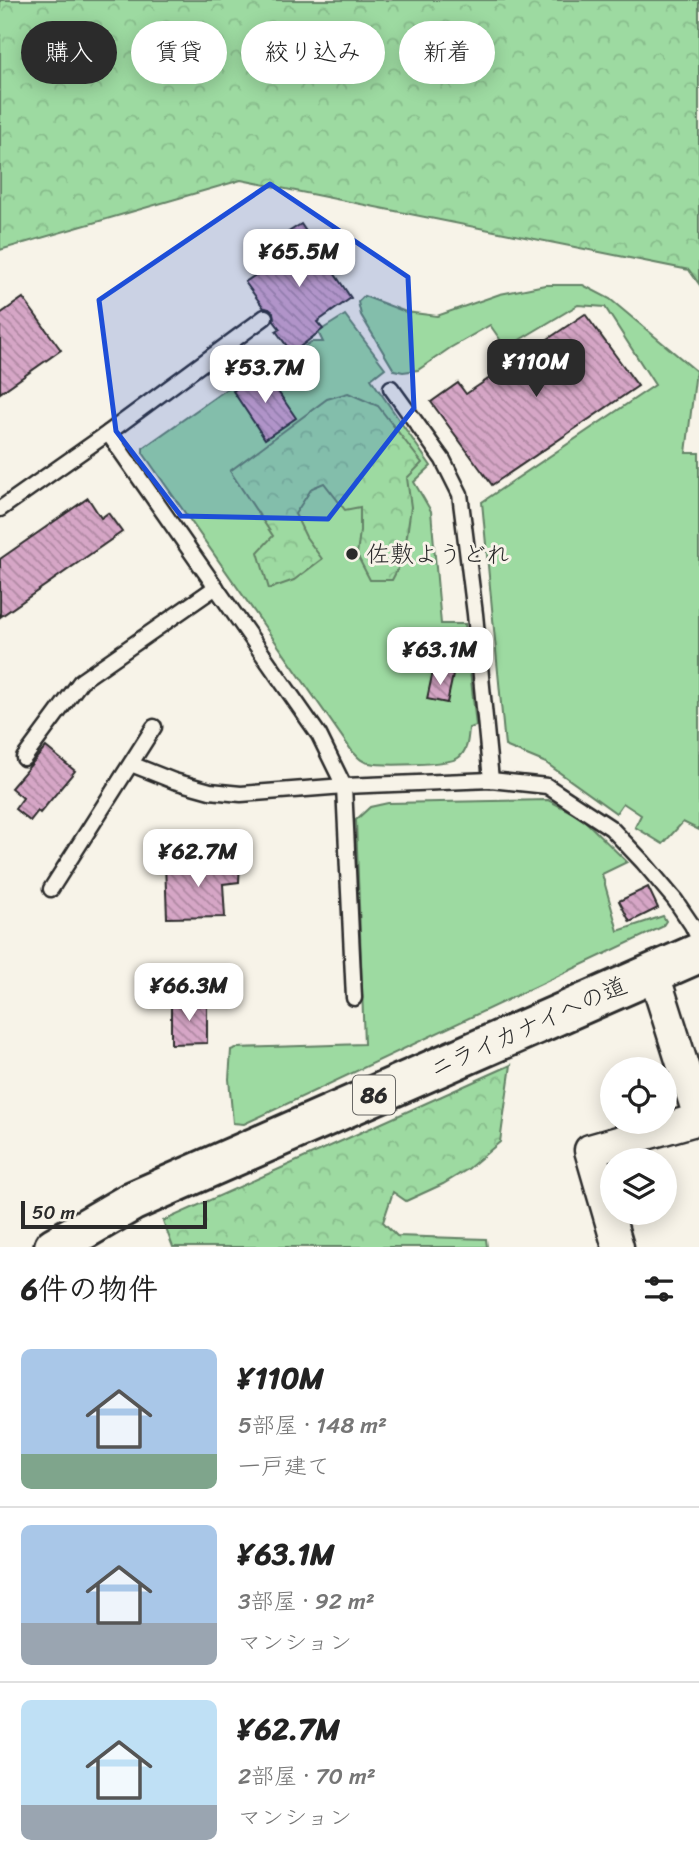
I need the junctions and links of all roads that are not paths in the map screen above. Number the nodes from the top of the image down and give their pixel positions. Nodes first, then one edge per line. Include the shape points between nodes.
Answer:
1 (265, 317) dead end
2 (391, 388) dead end
3 (108, 433) junction
4 (0, 509) edge
5 (216, 587) junction
6 (154, 727) dead end
7 (24, 758) dead end
8 (131, 764) junction
9 (491, 780) junction
10 (344, 786) junction
11 (51, 889) dead end
12 (699, 939) edge
13 (699, 953) edge
14 (653, 971) junction
15 (354, 998) dead end
16 (699, 1118) edge
17 (54, 1247) edge
18 (618, 1247) edge

1 - 3 lane
2 - 9 lane via 443,460 460,494
3 - 4 lane
3 - 5 lane
5 - 7 lane via 81,681
5 - 10 lane via 320,735
6 - 8 lane
8 - 10 lane via 211,791 241,794
8 - 11 lane
9 - 10 lane
9 - 12 lane via 547,786 611,828 675,900
10 - 15 lane
13 - 14 main road, ニライカナイへの道 / 86
14 - 16 street
14 - 17 main road, ニライカナイへの道 / 86 via 133,1201
16 - 18 street via 590,1150

